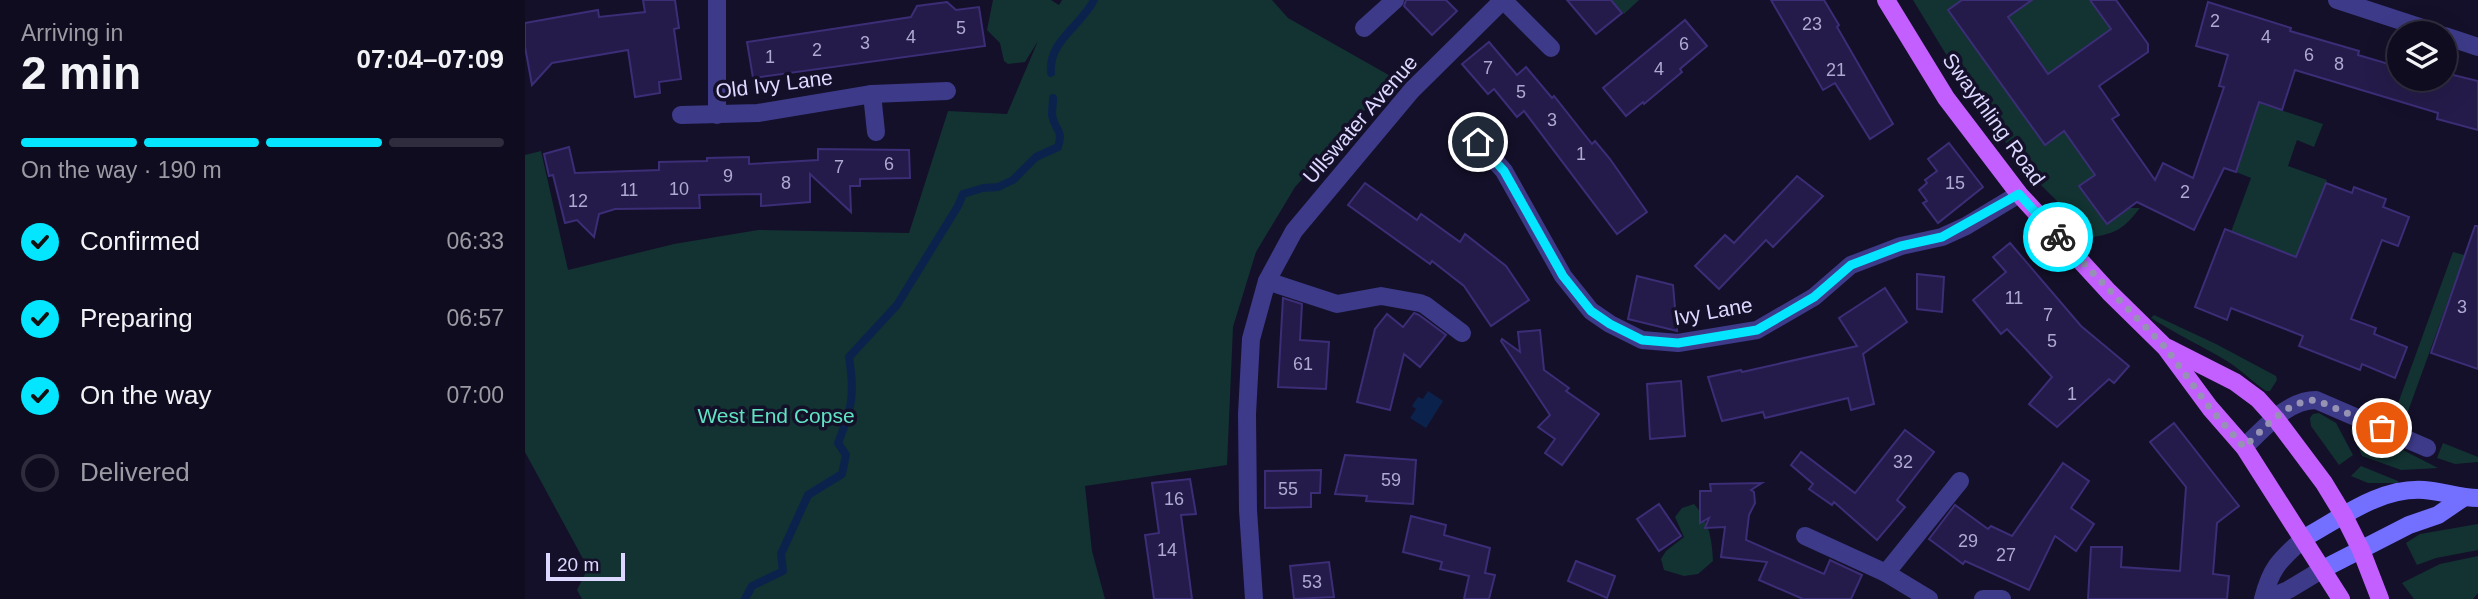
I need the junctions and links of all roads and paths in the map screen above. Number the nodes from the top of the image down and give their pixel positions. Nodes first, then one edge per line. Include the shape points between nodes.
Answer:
1 (717, 0) edge
2 (1395, 0) edge
3 (1503, 0) edge
4 (1886, 0) edge
5 (2337, 0) edge
6 (2368, 4) edge
7 (2409, 21) edge
8 (1364, 28) dead end
9 (2457, 40) edge
10 (2478, 47) edge
11 (1551, 48) dead end
12 (947, 91) dead end
13 (872, 94) junction
14 (681, 114) dead end
15 (717, 114) junction
16 (876, 132) dead end
17 (1478, 142) dead end
18 (2019, 194) junction
19 (1267, 281) junction
20 (1462, 333) dead end
21 (2165, 347) junction
22 (2276, 419) junction
23 (2244, 447) junction
24 (2427, 448) dead end
25 (1960, 481) dead end
26 (2471, 498) edge
27 (2344, 516) junction
28 (1805, 536) dead end
29 (2304, 538) junction
30 (2361, 550) junction
31 (2323, 569) junction
32 (1886, 573) junction
33 (1254, 599) edge
34 (1929, 599) edge
35 (1983, 599) edge
36 (2002, 599) edge
37 (2265, 599) edge
38 (2341, 599) edge
39 (2380, 599) edge

1 - 15 street
2 - 8 street
3 - 11 street
3 - 19 street, Ullswater Avenue via 1385,122 1294,231
4 - 18 main road, Swaythling Road via 1946,98
5 - 6 street
6 - 7 street
9 - 10 street
12 - 13 street, Old Ivy Lane
13 - 15 street, Old Ivy Lane via 758,113
13 - 16 street
14 - 15 street, Old Ivy Lane
17 - 18 street, Ivy Lane via 1504,171 1563,276 1591,311 1642,340 1678,343 1757,330 1814,297 1851,265 1942,237
18 - 21 main road, Swaythling Road
19 - 20 street via 1337,304 1381,296 1420,303
19 - 33 street, Ullswater Avenue via 1251,339 1248,402
21 - 22 main road, Swaythling Road via 2235,382
21 - 23 main road, Swaythling Road
22 - 23 street
22 - 24 street via 2297,403 2316,400
22 - 27 main road, Swaythling Road
23 - 29 main road, Swaythling Road
25 - 32 street
26 - 27 main road via 2407,490 2379,497
26 - 30 main road
27 - 29 main road
27 - 30 main road, Swaythling Road
28 - 32 street
29 - 31 main road, Swaythling Road
29 - 37 street via 2275,565
30 - 31 main road
30 - 39 main road, Swaythling Road
31 - 37 street
31 - 38 main road, Swaythling Road
32 - 34 street
35 - 36 street

